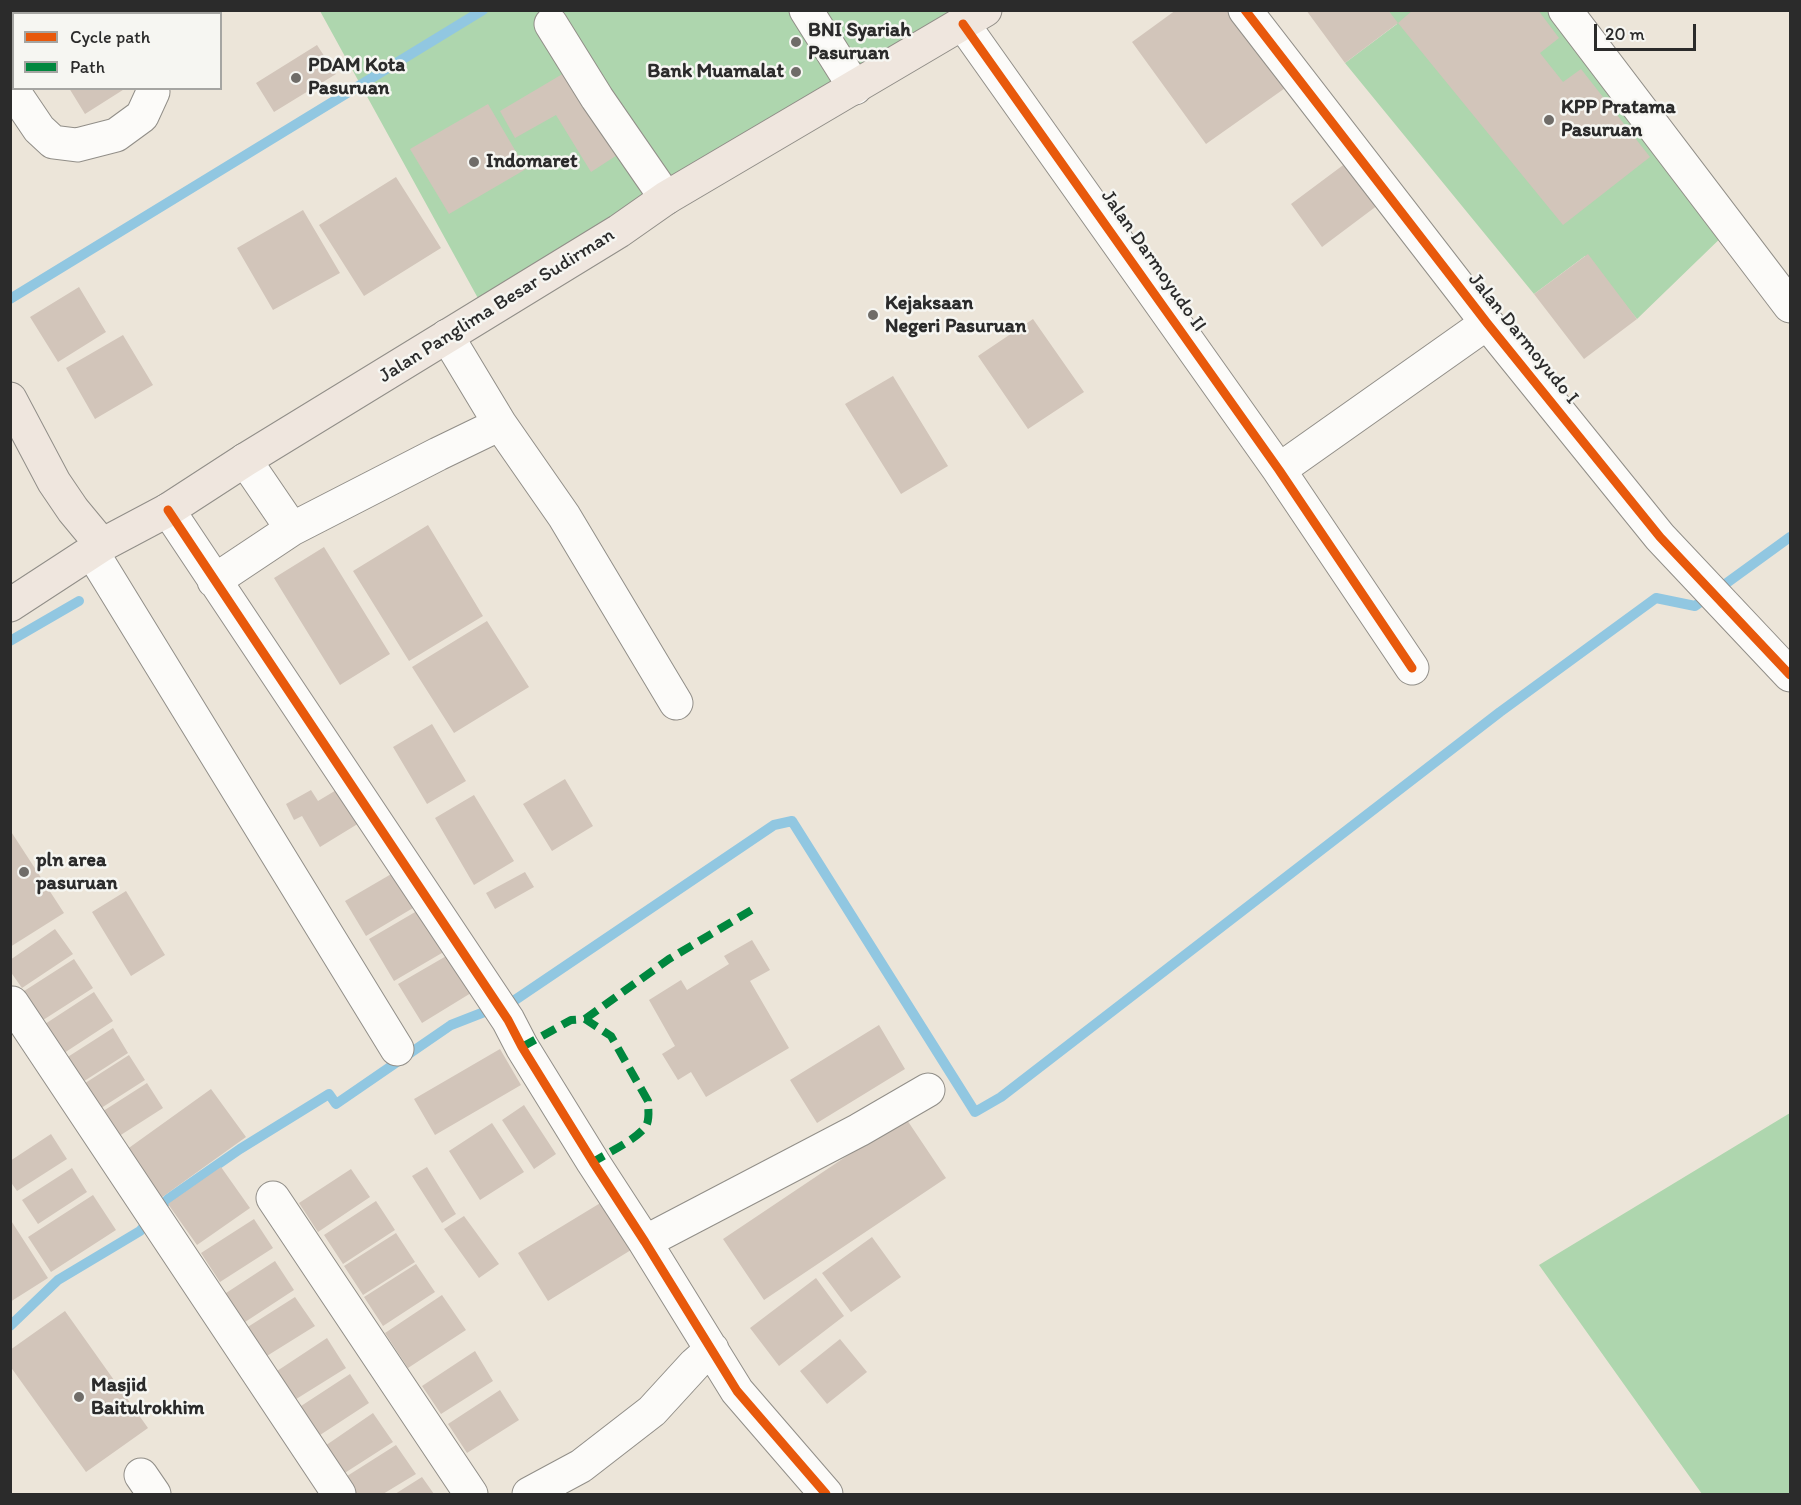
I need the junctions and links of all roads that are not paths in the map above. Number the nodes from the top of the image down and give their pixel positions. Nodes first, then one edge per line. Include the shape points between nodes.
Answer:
1 (806, 10) edge
2 (1245, 10) edge
3 (1566, 10) edge
4 (974, 17) edge
5 (551, 24) dead end
6 (855, 88) junction
7 (12, 90) edge
8 (152, 90) edge
9 (666, 198) junction
10 (1791, 306) edge
11 (1487, 323) junction
12 (447, 336) junction
13 (10, 399) edge
14 (500, 424) junction
15 (245, 460) junction
16 (1279, 470) junction
17 (168, 510) junction
18 (292, 529) junction
19 (97, 549) junction
20 (214, 581) junction
21 (10, 605) edge
22 (1412, 668) dead end
23 (1791, 675) edge
24 (676, 703) dead end
25 (12, 1003) dead end
26 (397, 1049) dead end
27 (928, 1090) dead end
28 (273, 1198) dead end
29 (645, 1242) junction
30 (712, 1349) junction
31 (542, 1492) edge
32 (339, 1494) edge
33 (471, 1494) edge
34 (826, 1494) edge

1 - 6 street
2 - 11 street, Jalan Darmoyudo I
3 - 10 street
4 - 6 main road, Jalan Panglima Besar Sudirman
4 - 16 street, Jalan Darmoyudo II
5 - 9 street
6 - 9 main road, Jalan Panglima Besar Sudirman
7 - 8 street via 52,142 77,145 116,135 142,116
9 - 12 main road, Jalan Panglima Besar Sudirman
11 - 16 street
11 - 23 street, Jalan Darmoyudo I via 1660,537
12 - 14 street
12 - 15 main road, Jalan Panglima Besar Sudirman
13 - 19 main road via 54,482
14 - 18 street
14 - 24 street via 564,516
15 - 17 main road, Jalan Panglima Besar Sudirman
15 - 18 street
16 - 22 street, Jalan Darmoyudo II
17 - 19 main road, Jalan Panglima Besar Sudirman
17 - 20 street
18 - 20 street
19 - 21 main road, Jalan Panglima Besar Sudirman
19 - 26 street
20 - 29 street via 508,1020
25 - 32 street
27 - 29 street
28 - 33 street
29 - 30 street
30 - 31 street via 652,1411
30 - 34 street via 737,1391

